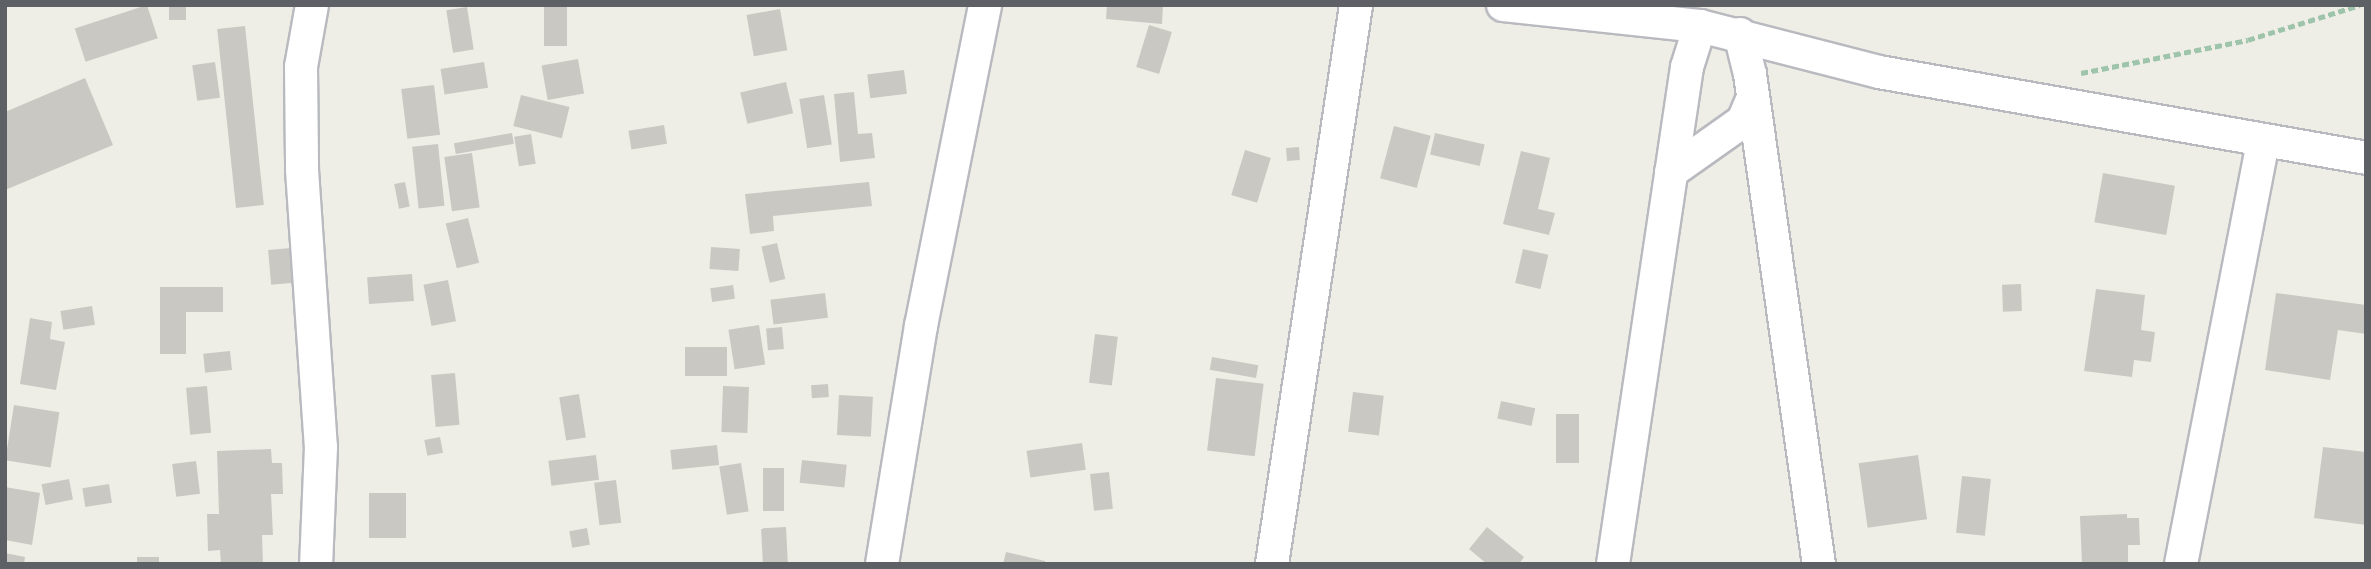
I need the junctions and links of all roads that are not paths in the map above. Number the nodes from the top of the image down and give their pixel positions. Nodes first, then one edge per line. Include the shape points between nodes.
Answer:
1 (312, 5) edge
2 (985, 5) edge
3 (1356, 5) edge
4 (1503, 5) edge
5 (1700, 26) junction
6 (1740, 34) junction
7 (1753, 98) junction
8 (2263, 142) junction
9 (2366, 158) edge
10 (1671, 172) junction
11 (1815, 562) edge
12 (316, 564) edge
13 (882, 564) edge
14 (1272, 564) edge
15 (1613, 564) edge
16 (2181, 564) edge

1 - 12 street via 300,67 302,170 321,447
2 - 13 street via 921,326
3 - 14 street
4 - 5 street
5 - 6 street
5 - 10 street via 1687,67
6 - 7 street
6 - 8 street via 1879,72
7 - 10 street via 1744,121
7 - 11 street
8 - 9 street
8 - 16 street
10 - 15 street

